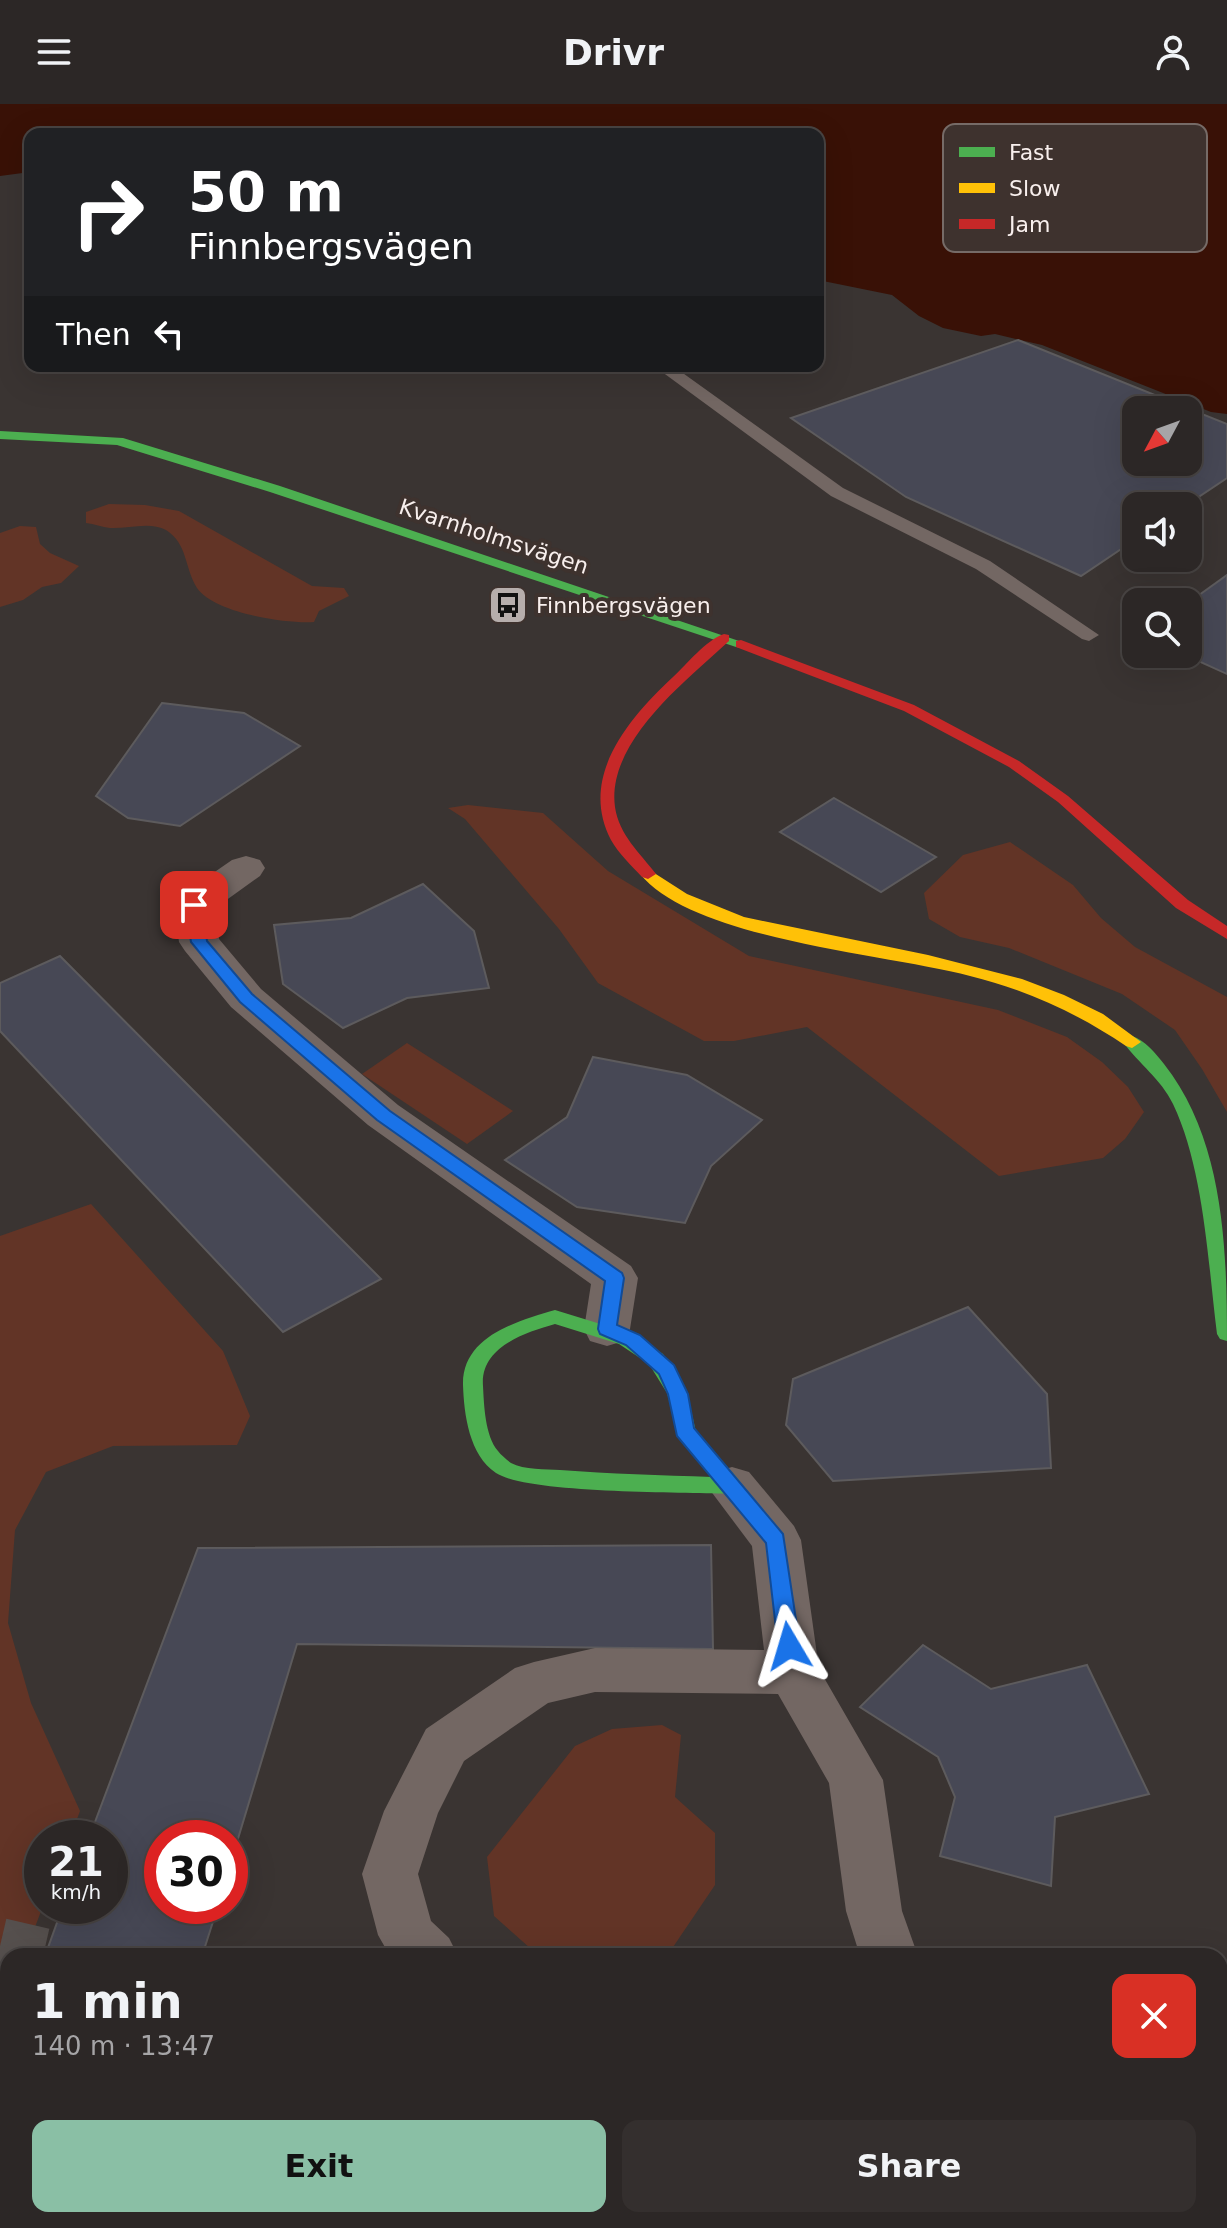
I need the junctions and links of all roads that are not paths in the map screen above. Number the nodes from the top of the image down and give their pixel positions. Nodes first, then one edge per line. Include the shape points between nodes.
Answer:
1 (670, 372) edge
2 (0, 435) edge
3 (1089, 635) dead end
4 (724, 638) junction
5 (246, 868) dead end
6 (1227, 934) edge
7 (607, 1329) junction
8 (1227, 1334) edge
9 (732, 1486) junction
10 (793, 1672) junction
11 (421, 1948) edge
12 (886, 1948) edge

1 - 3 lane via 837,492 983,565
2 - 4 street, Kvarnholmsvägen via 118,441
4 - 6 street, Kvarnholmsvägen via 909,708 1014,764 1063,799 1182,904
4 - 8 street via 628,733 612,760 605,786 612,822 627,854 657,883 698,907 1064,1000 1113,1028 1160,1068 1186,1108 1200,1143
5 - 7 street via 194,905 199,942 246,998 383,1115 615,1278
7 - 9 street via 633,1340 667,1370 678,1394 684,1430
7 - 9 street via 555,1317 510,1330 481,1356 473,1376 474,1397 487,1452 508,1471 542,1476
9 - 10 street via 776,1540
10 - 11 street via 595,1670 534,1684 445,1745 411,1811 390,1874 407,1935
10 - 12 street via 856,1780 874,1911

